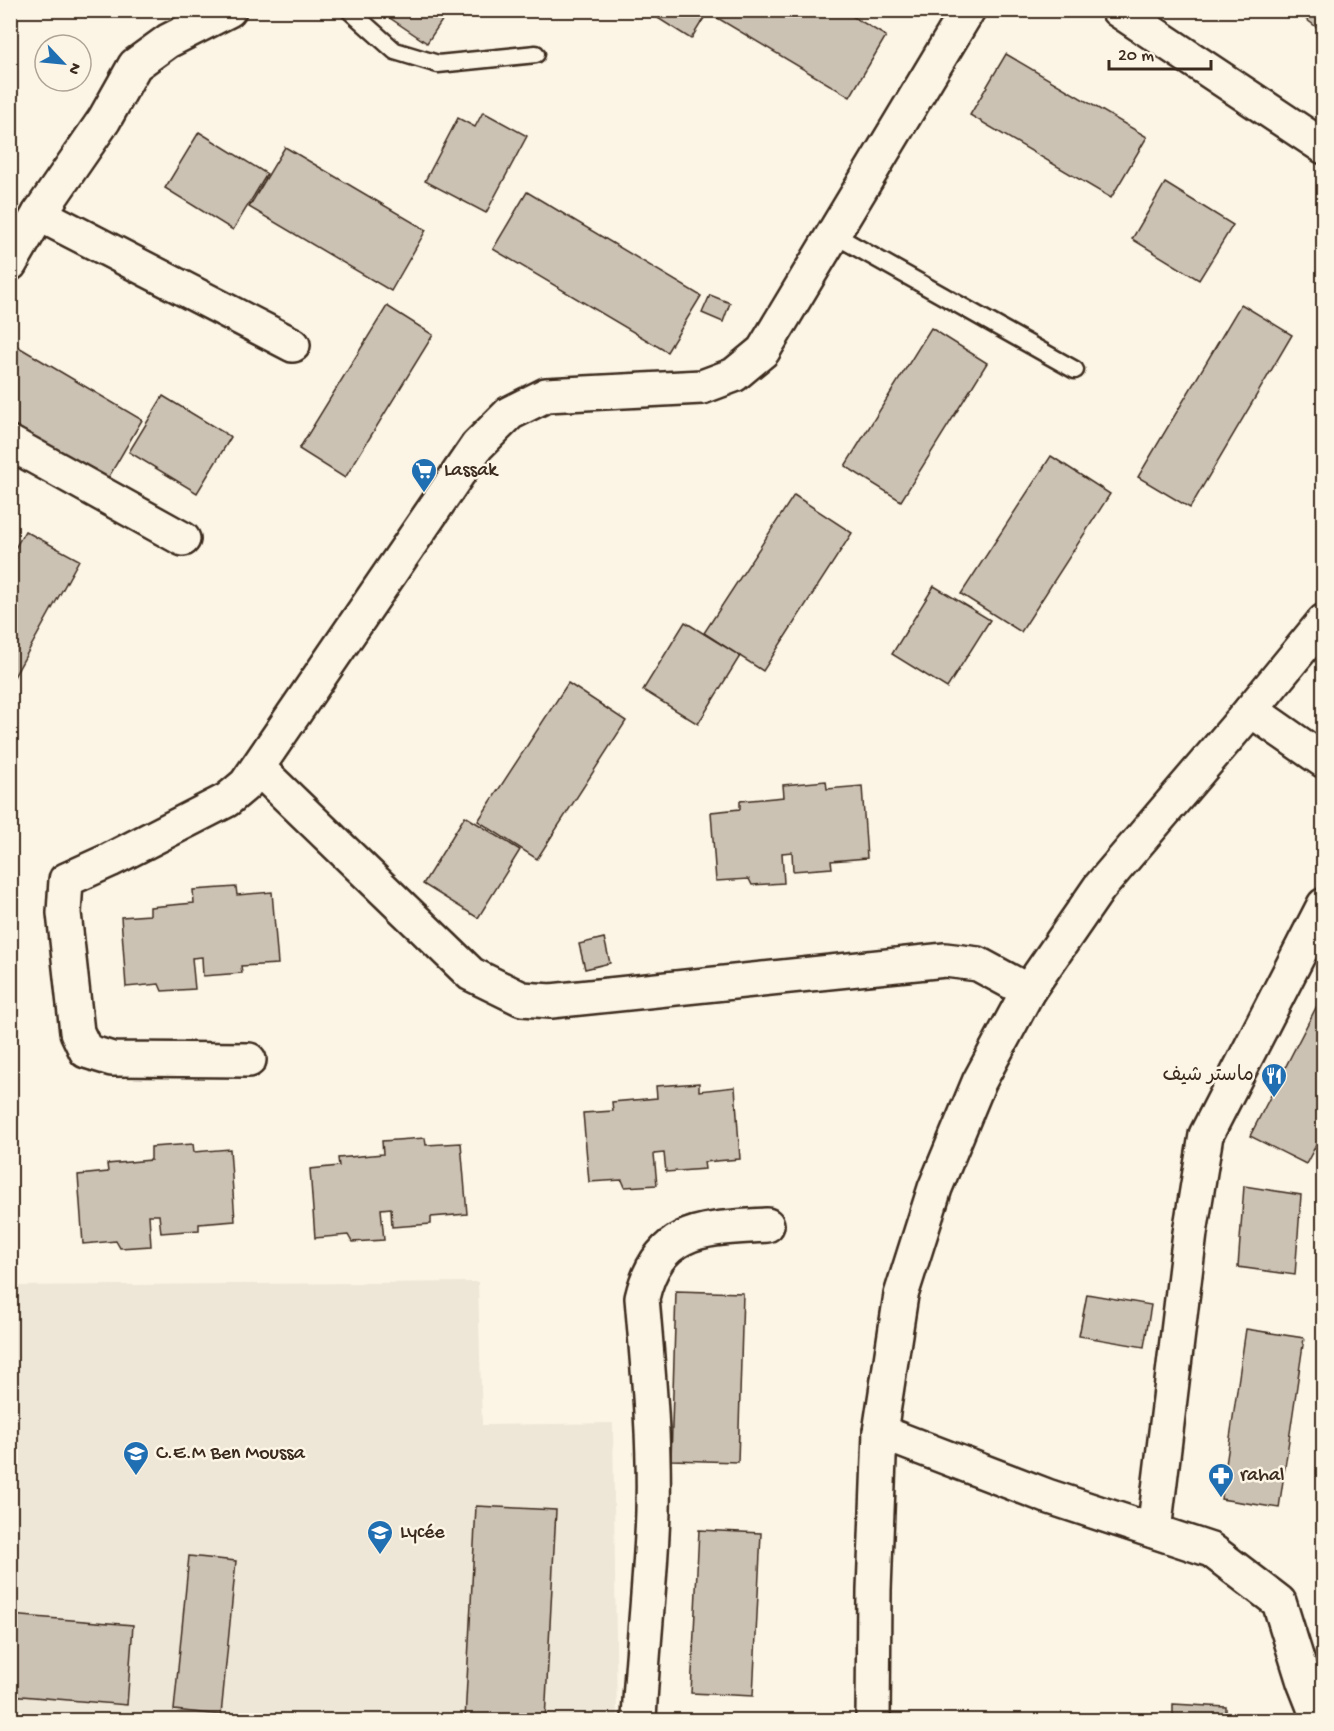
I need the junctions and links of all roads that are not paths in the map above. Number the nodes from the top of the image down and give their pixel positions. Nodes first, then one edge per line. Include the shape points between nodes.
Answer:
1 (229, 10) edge
2 (349, 10) edge
3 (968, 10) edge
4 (1118, 10) edge
5 (536, 54) dead end
6 (1323, 147) edge
7 (39, 214) junction
8 (833, 234) junction
9 (10, 264) edge
10 (293, 345) dead end
11 (1075, 370) dead end
12 (10, 443) edge
13 (183, 539) dead end
14 (1323, 621) edge
15 (1251, 710) junction
16 (1323, 761) edge
17 (258, 768) junction
18 (1323, 904) edge
19 (1028, 991) junction
20 (249, 1060) dead end
21 (767, 1225) dead end
22 (880, 1432) junction
23 (1154, 1531) junction
24 (639, 1720) edge
25 (873, 1720) edge
26 (1319, 1720) edge

1 - 7 street via 168,41 135,65 104,120
2 - 5 lane via 395,51 438,64
3 - 8 street
4 - 6 street
7 - 9 street
7 - 10 street
8 - 11 lane
8 - 17 street via 763,351 734,375 702,387 546,395 510,413 477,446
12 - 13 street
14 - 15 street
15 - 16 street
15 - 19 street via 1099,888
17 - 19 street via 471,974 522,999 551,1001 945,960 978,964
17 - 20 street via 227,800 66,880 64,913 77,1032 86,1051 112,1059
18 - 23 street via 1206,1135 1190,1233
19 - 22 street via 980,1082 935,1188 902,1295
21 - 24 street via 707,1229 687,1235 670,1246 647,1278 642,1298 652,1424 653,1510
22 - 23 street via 1047,1496
22 - 25 street
23 - 26 street via 1211,1550 1279,1602

